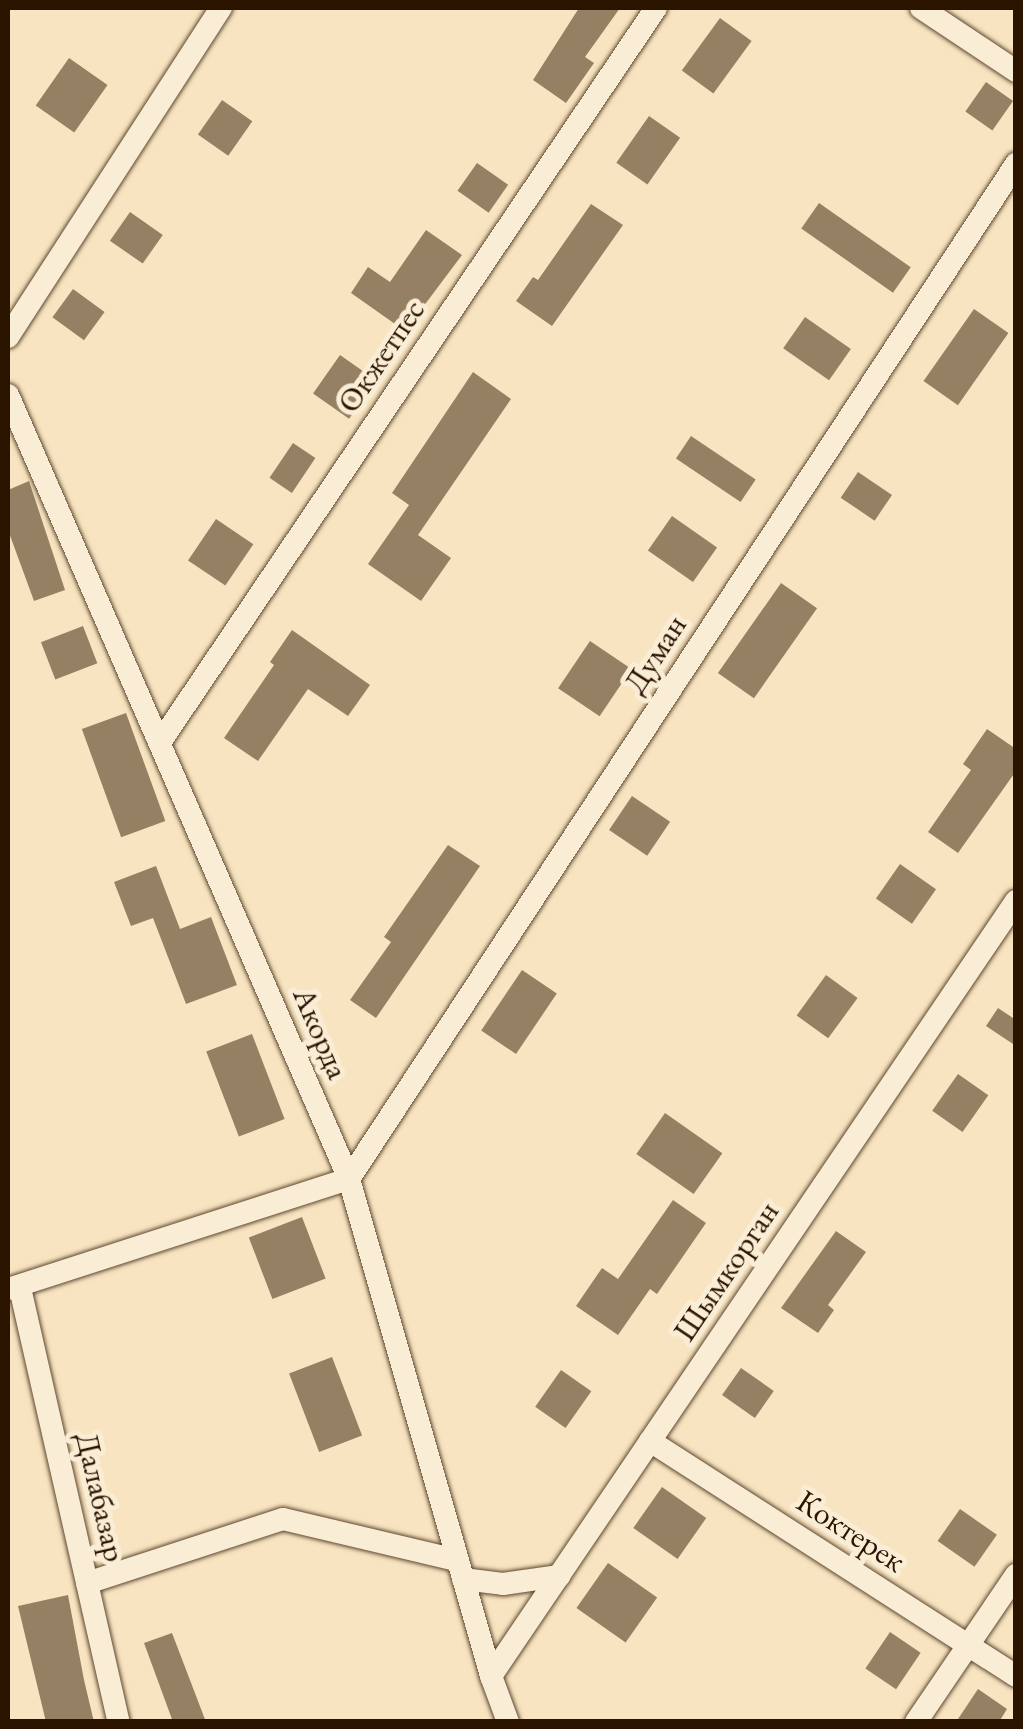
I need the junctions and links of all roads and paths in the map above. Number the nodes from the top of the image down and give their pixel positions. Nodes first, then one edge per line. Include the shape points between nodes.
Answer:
1 (221, 8) edge
2 (656, 8) edge
3 (920, 8) edge
4 (1016, 71) edge
5 (1016, 164) edge
6 (8, 337) edge
7 (8, 395) edge
8 (161, 742) junction
9 (1016, 901) edge
10 (349, 1179) junction
11 (14, 1288) edge
12 (650, 1440) junction
13 (460, 1570) junction
14 (1016, 1575) edge
15 (559, 1576) junction
16 (87, 1583) junction
17 (968, 1645) junction
18 (490, 1676) junction
19 (1016, 1676) edge
20 (119, 1722) edge
21 (508, 1722) edge
22 (916, 1722) edge

1 - 6 street
2 - 8 street, Окжетпес
3 - 4 street
5 - 10 street, Думан
7 - 8 street, Акорда
8 - 10 street, Акорда
9 - 12 street, Шымкорган
10 - 11 street
10 - 13 street, Акорда
11 - 16 street, Далабазар
12 - 15 street, Шымкорган
12 - 17 street, Коктерек
13 - 15 street via 503,1584
13 - 16 street via 283,1520
13 - 18 street, Акорда
14 - 17 street
15 - 18 street, Шымкорган
16 - 20 street, Далабазар
17 - 19 street, Коктерек
17 - 22 street
18 - 21 street, Акорда

